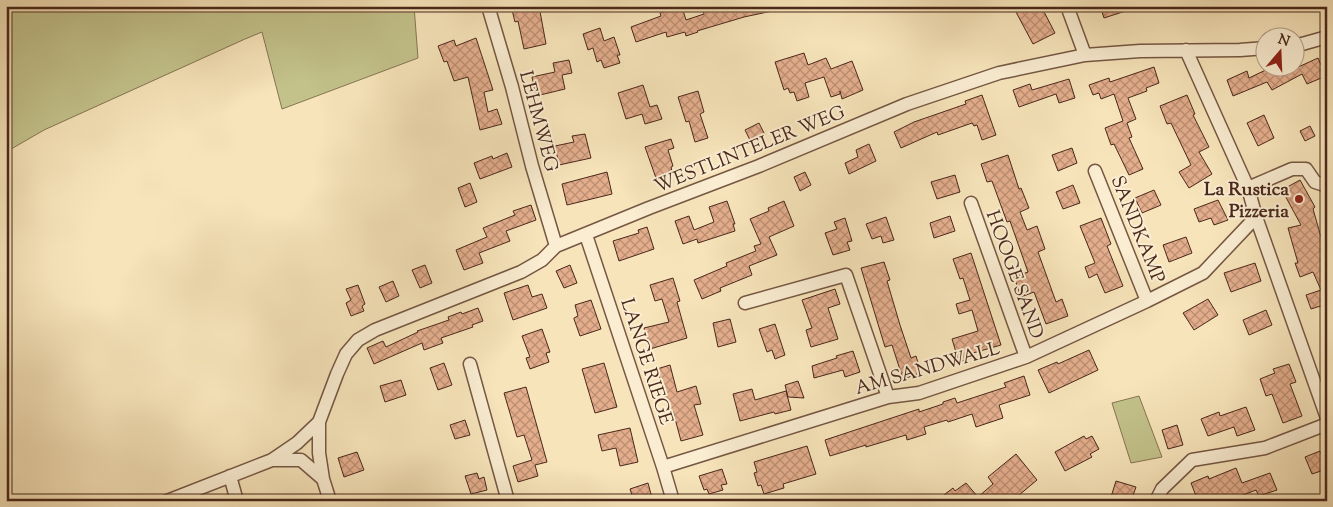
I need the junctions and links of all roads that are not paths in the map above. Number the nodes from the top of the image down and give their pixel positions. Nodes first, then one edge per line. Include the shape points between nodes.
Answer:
1 (488, 6) edge
2 (1067, 6) edge
3 (1327, 37) edge
4 (1306, 43) edge
5 (1256, 49) edge
6 (1186, 50) junction
7 (1085, 55) junction
8 (1095, 171) dead end
9 (1327, 186) edge
10 (1248, 188) junction
11 (971, 203) dead end
12 (1256, 216) junction
13 (586, 234) junction
14 (556, 246) junction
15 (1147, 300) junction
16 (745, 303) dead end
17 (1026, 357) junction
18 (470, 364) dead end
19 (888, 397) junction
20 (1327, 418) edge
21 (319, 422) junction
22 (1327, 424) edge
23 (272, 460) junction
24 (663, 467) junction
25 (230, 476) junction
26 (323, 479) junction
27 (167, 501) edge
28 (237, 501) edge
29 (330, 501) edge
30 (508, 501) edge
31 (672, 501) edge
32 (1156, 501) edge

1 - 14 street, LEHMWEG
2 - 7 street
3 - 4 street
5 - 6 street, WESTLINTELER WEG
6 - 7 street, WESTLINTELER WEG
6 - 10 street
7 - 13 street, WESTLINTELER WEG via 999,73 916,101
8 - 15 street, SANDKAMP
9 - 10 street via 1315,182 1306,170 1292,168
10 - 12 street
11 - 17 street, HOOGE SAND
12 - 15 street, AM SANDWALL via 1203,273
12 - 20 street
13 - 14 street, WESTLINTELER WEG
13 - 24 street, LANGE RIEGE
14 - 21 street, WESTLINTELER WEG via 542,260 521,272 375,330 358,340 346,354
15 - 17 street, AM SANDWALL
16 - 19 street via 846,275
17 - 19 street, AM SANDWALL via 920,392
18 - 30 street
19 - 24 street, AM SANDWALL
21 - 23 street, WESTLINTELER WEG via 297,444
21 - 26 street, WESTLINTELER WEG
22 - 32 street via 1265,448 1192,460 1162,489
23 - 25 street, WESTLINTELER WEG
23 - 26 street, WESTLINTELER WEG via 301,460
24 - 31 street, LANGE RIEGE
25 - 27 street, WESTLINTELER WEG
25 - 28 street
26 - 29 street

